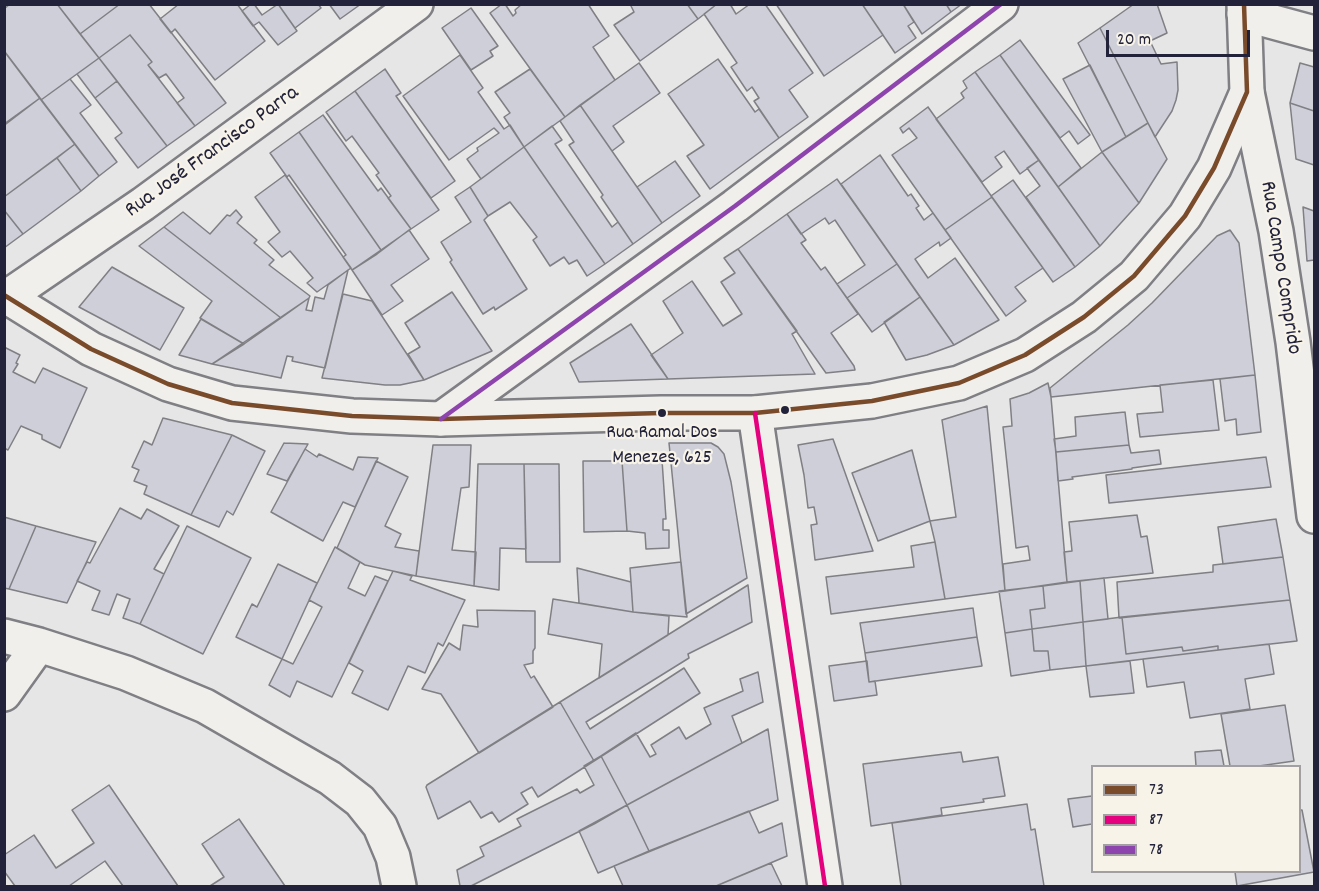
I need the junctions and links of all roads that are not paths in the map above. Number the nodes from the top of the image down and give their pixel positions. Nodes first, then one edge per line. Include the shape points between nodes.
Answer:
1 (416, 4) edge
2 (1001, 4) edge
3 (1244, 9) edge
4 (1314, 33) edge
5 (1247, 92) junction
6 (6, 296) edge
7 (754, 413) junction
8 (441, 419) junction
9 (1314, 516) edge
10 (4, 636) edge
11 (39, 645) junction
12 (4, 694) edge
13 (399, 886) edge
14 (825, 886) edge

1 - 6 street, Rua José Francisco Parra via 143,204
2 - 8 street via 735,206
3 - 4 street
3 - 5 street, Rua Campo Comprido
5 - 7 street via 1214,168 1185,216 1134,276 1084,317 1025,355 959,383 872,400
5 - 9 street, Rua Campo Comprido via 1293,342
6 - 8 street via 91,349 168,384 232,403 352,416
7 - 8 street
7 - 14 street
10 - 11 street
11 - 12 street
11 - 13 street via 205,706 330,778 360,801 380,826 393,857

